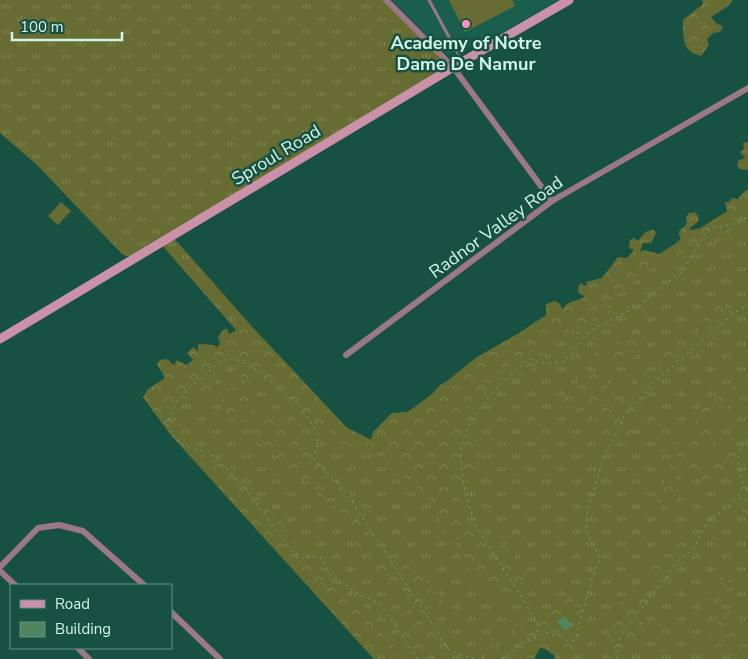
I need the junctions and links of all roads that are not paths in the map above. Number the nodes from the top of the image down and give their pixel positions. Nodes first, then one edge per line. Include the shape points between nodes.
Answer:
1 (386, 0) edge
2 (429, 0) edge
3 (569, 0) edge
4 (462, 62) junction
5 (453, 67) junction
6 (748, 88) edge
7 (552, 201) junction
8 (0, 339) edge
9 (346, 355) dead end
10 (0, 569) edge
11 (14, 584) edge
12 (143, 584) edge
13 (172, 613) edge
14 (79, 649) edge
15 (89, 659) edge
16 (220, 659) edge

1 - 5 street
2 - 4 lane
3 - 4 main road, Sproul Road
4 - 5 main road, Sproul Road
5 - 7 street
5 - 8 main road, Sproul Road
6 - 7 street, Radnor Valley Road
7 - 9 street, Radnor Valley Road
10 - 11 street
10 - 12 street via 38,528 59,525 83,531
13 - 16 street
14 - 15 street

